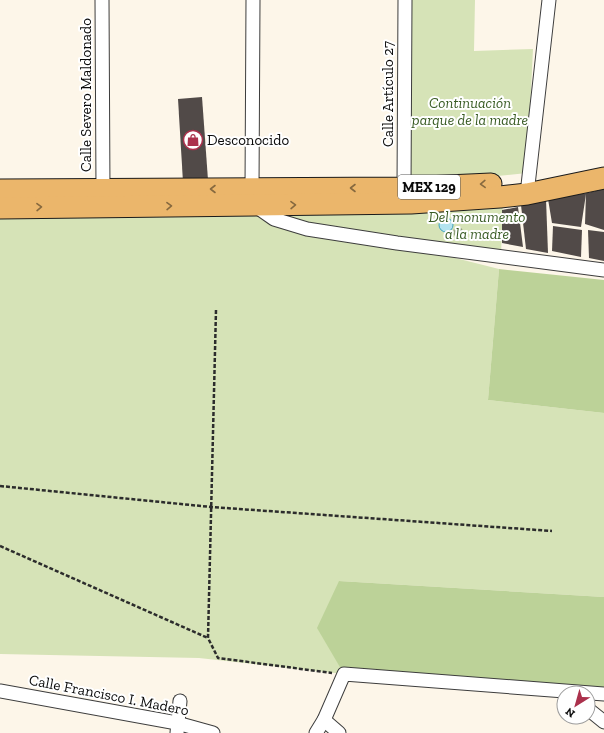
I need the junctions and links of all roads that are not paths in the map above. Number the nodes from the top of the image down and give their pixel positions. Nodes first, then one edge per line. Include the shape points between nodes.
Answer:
1 (102, 0) edge
2 (253, 0) edge
3 (405, 0) edge
4 (549, 0) edge
5 (604, 164) edge
6 (604, 178) edge
7 (528, 187) junction
8 (404, 188) junction
9 (0, 190) edge
10 (103, 190) junction
11 (253, 197) junction
12 (0, 208) edge
13 (604, 270) edge
14 (0, 691) edge
15 (556, 691) edge
16 (180, 701) dead end
17 (596, 716) edge
18 (324, 720) junction
19 (604, 722) edge
20 (177, 728) edge
21 (212, 733) edge
22 (316, 733) edge
23 (339, 733) edge

1 - 10 street, Calle Severo Maldonado
2 - 11 street
3 - 8 street, Calle Artículo 27
4 - 7 street
5 - 7 main road, MEX 129
6 - 7 main road, MEX 129
7 -> 8 main road, MEX 129 via 502,184
11 -> 7 main road, MEX 129 via 411,204 500,198
8 -> 11 main road, MEX 129
9 - 10 main road, MEX 129
11 -> 10 main road, MEX 129
12 -> 11 main road, MEX 129
11 - 13 street via 274,219 307,229
14 - 20 street, Calle Francisco I. Madero
15 - 18 street via 344,674
16 - 20 street
17 - 19 street
18 - 22 street
18 - 23 street
20 - 21 street, Calle Francisco I. Madero

